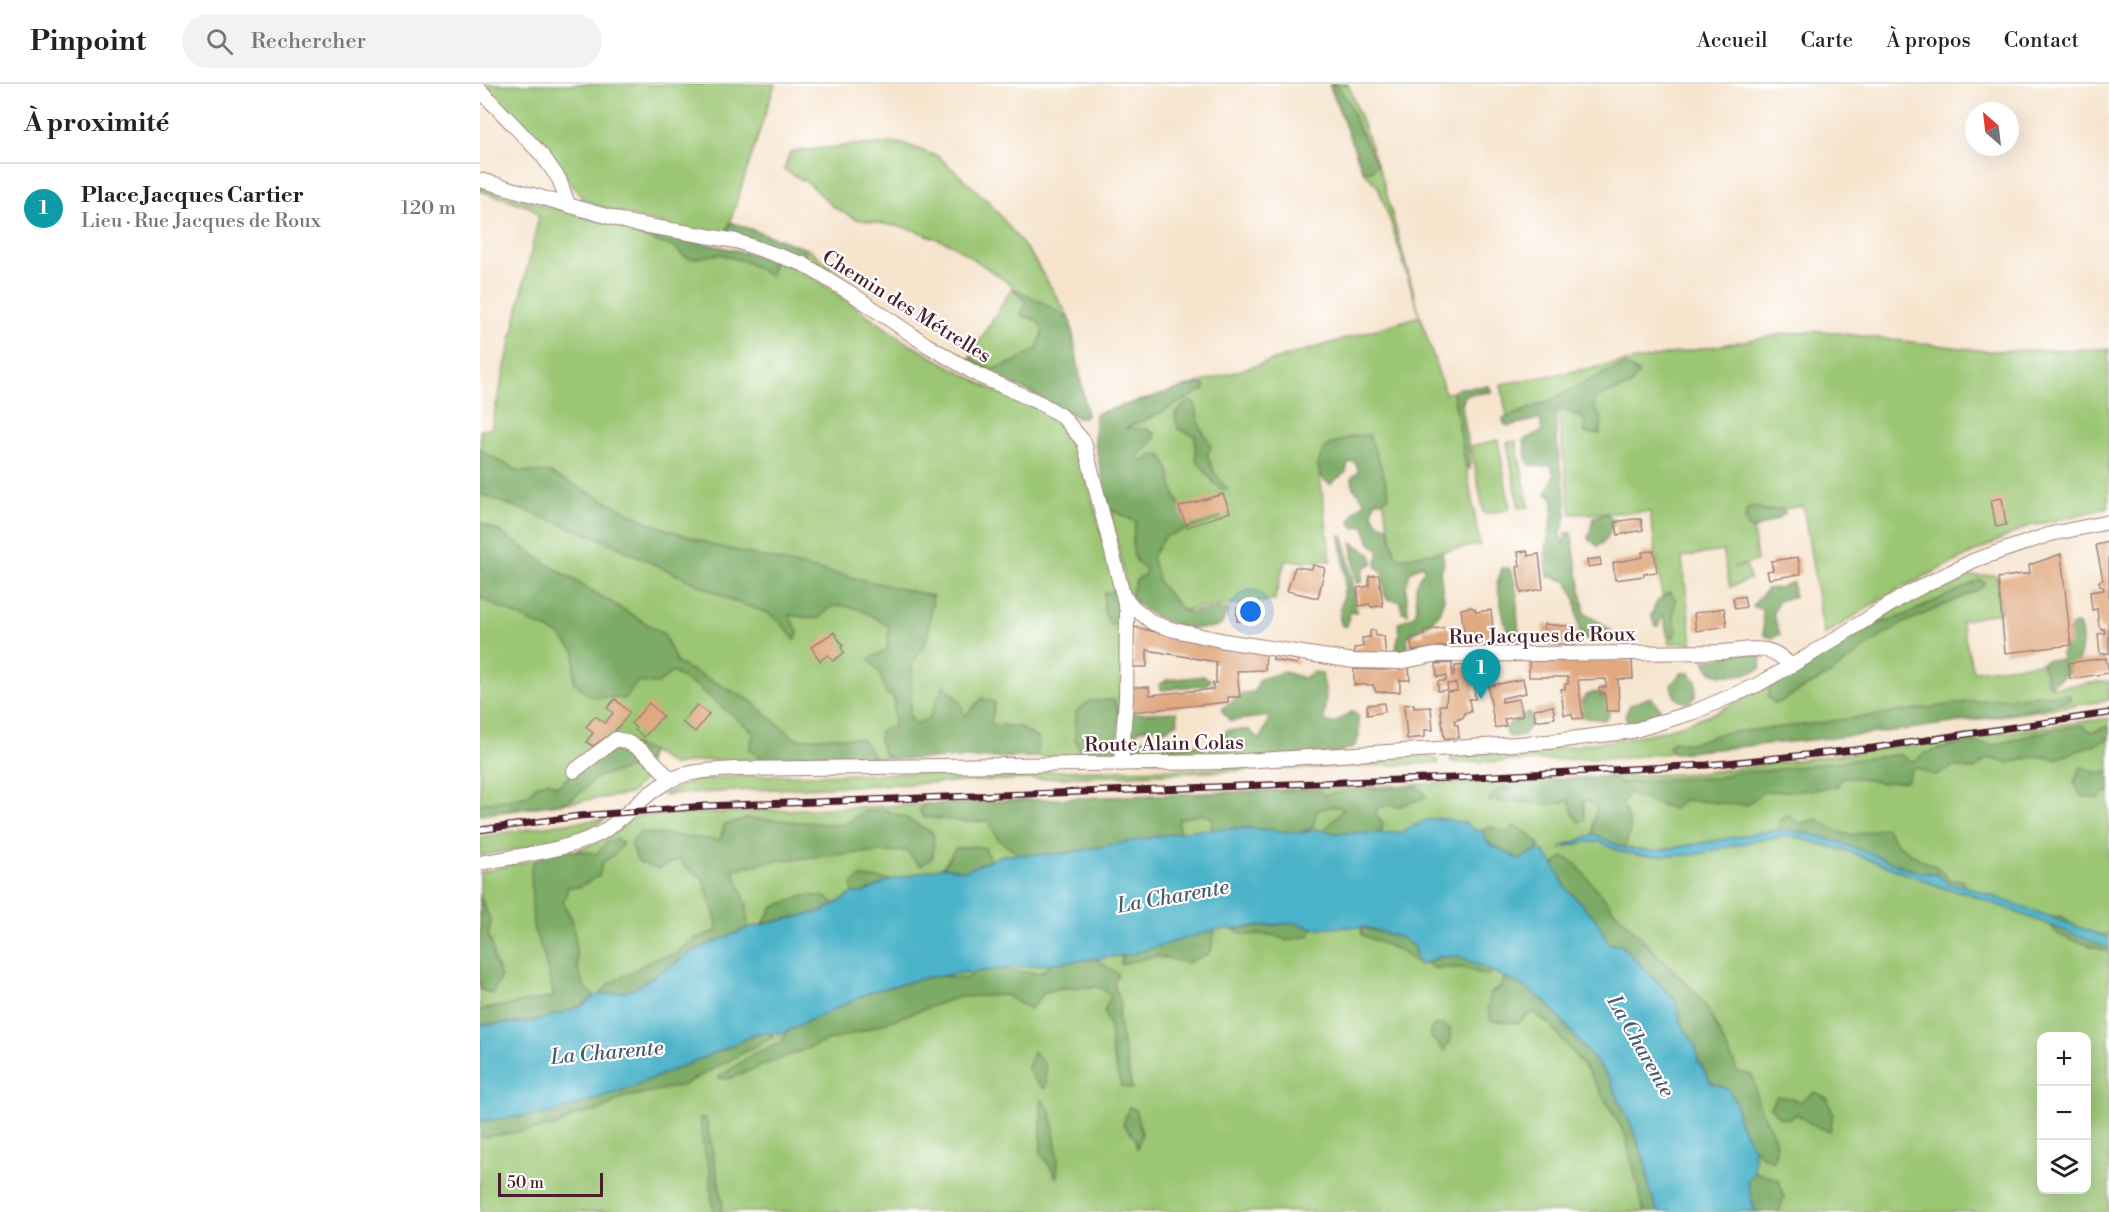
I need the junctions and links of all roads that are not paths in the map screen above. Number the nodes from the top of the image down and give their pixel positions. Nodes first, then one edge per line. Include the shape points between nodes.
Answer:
1 (480, 90) edge
2 (480, 180) edge
3 (568, 204) junction
4 (2109, 522) edge
5 (1123, 596) junction
6 (1790, 666) junction
7 (1121, 764) junction
8 (574, 771) dead end
9 (671, 780) junction
10 (480, 863) edge

1 - 3 street via 542,155 560,179
2 - 3 street, Chemin des Métrelles
3 - 5 street, Chemin des Métrelles via 631,223 736,241 803,264 978,375 1062,416 1084,442
4 - 6 street, Route Alain Colas via 2040,537 1975,560 1907,594
5 - 6 street, Rue Jacques de Roux via 1153,622 1174,630 1354,661 1400,662 1434,655 1767,650 1784,657
5 - 7 street, Chemin des Métrelles via 1128,620
6 - 7 street, Route Alain Colas via 1694,712 1632,731 1548,742 1277,760
7 - 9 street, Route Alain Colas via 734,769 696,772
8 - 9 street via 616,739 630,741
9 - 10 street, Route Alain Colas via 587,839

